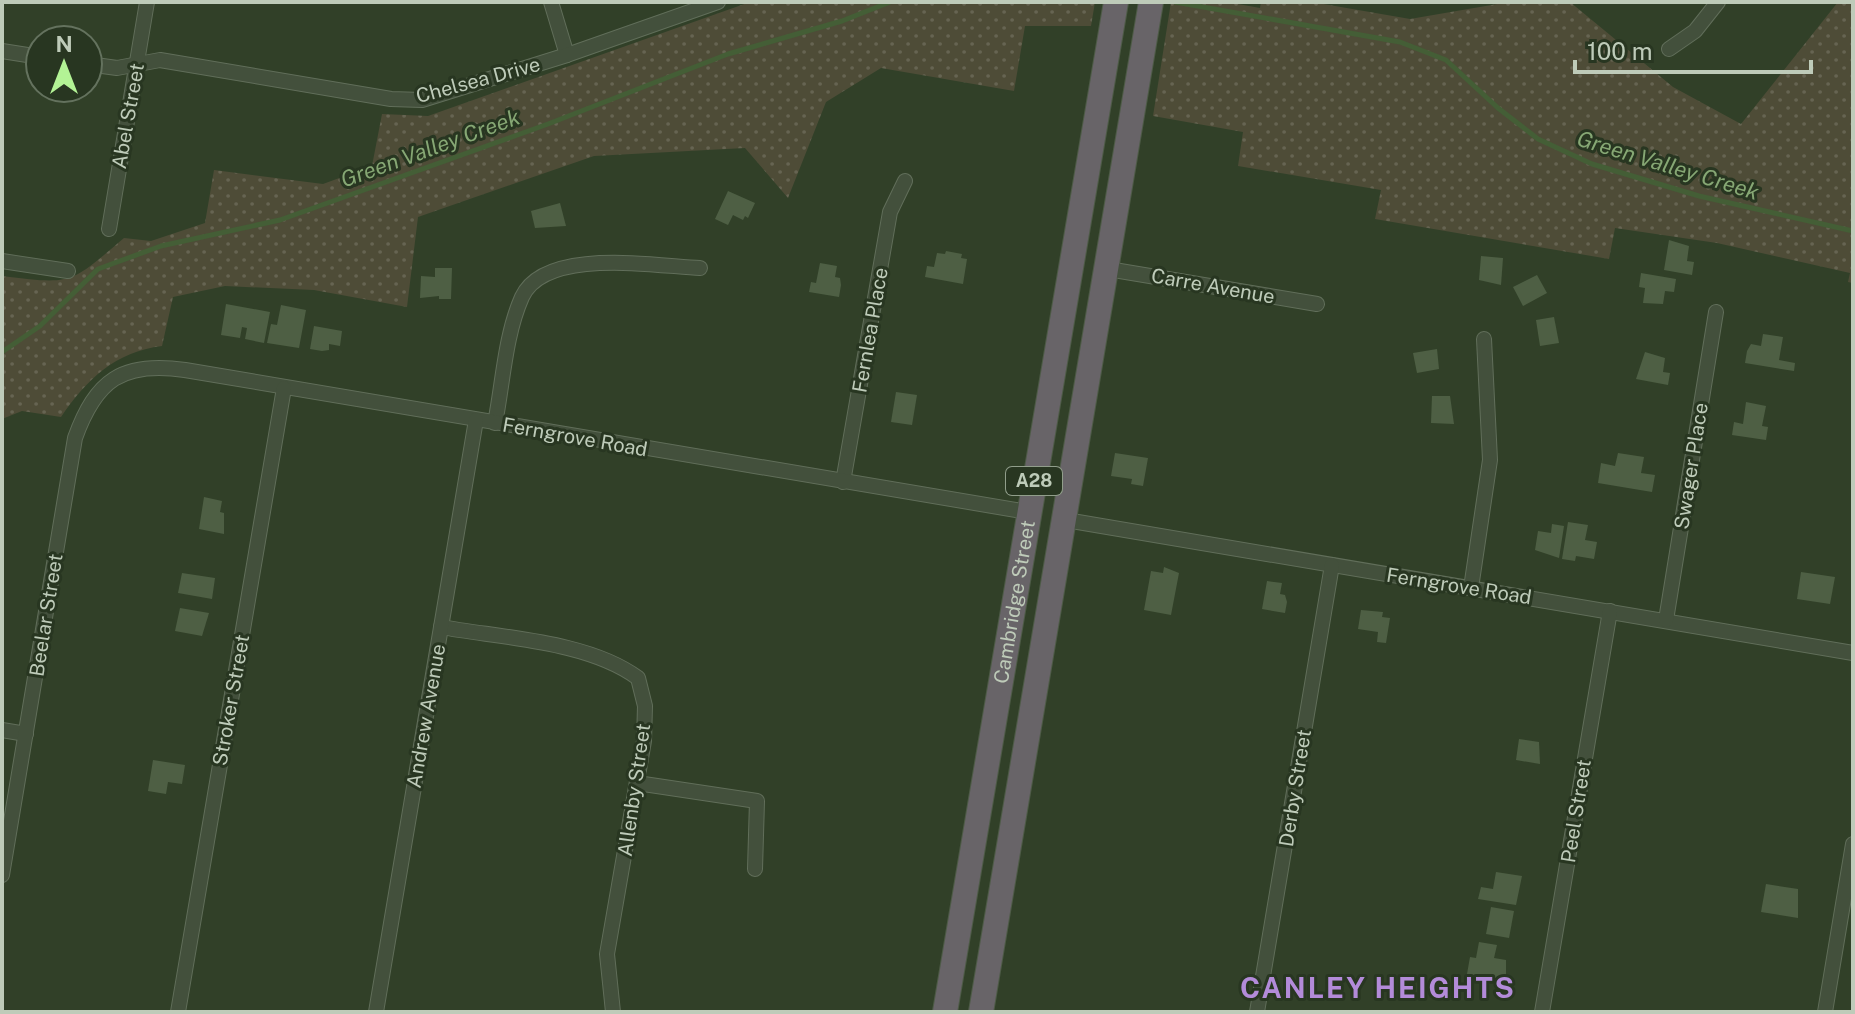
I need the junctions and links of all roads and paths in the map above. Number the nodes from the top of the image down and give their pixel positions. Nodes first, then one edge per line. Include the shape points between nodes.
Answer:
1 (147, 2) edge
2 (551, 2) edge
3 (718, 2) edge
4 (1718, 2) edge
5 (1115, 5) edge
6 (1150, 9) edge
7 (1669, 49) dead end
8 (2, 51) edge
9 (24, 54) edge
10 (567, 55) junction
11 (137, 63) junction
12 (104, 66) edge
13 (905, 181) dead end
14 (109, 229) dead end
15 (2, 261) edge
16 (700, 268) dead end
17 (1108, 269) junction
18 (68, 271) dead end
19 (1317, 304) dead end
20 (1716, 312) dead end
21 (1484, 339) dead end
22 (122, 373) joint
23 (284, 388) junction
24 (476, 420) junction
25 (495, 423) junction
26 (843, 482) junction
27 (1028, 512) junction
28 (1066, 520) junction
29 (1332, 565) junction
30 (1471, 588) junction
31 (1610, 611) junction
32 (1666, 620) junction
33 (441, 627) junction
34 (1853, 653) edge
35 (2, 730) edge
36 (26, 734) junction
37 (637, 783) junction
38 (1853, 844) edge
39 (755, 869) dead end
40 (2, 875) edge
41 (178, 1012) edge
42 (376, 1012) edge
43 (613, 1012) edge
44 (945, 1012) edge
45 (981, 1012) edge
46 (1257, 1012) edge
47 (1542, 1012) edge
48 (1825, 1012) edge

1 - 11 street, Abel Street
2 - 10 street
3 - 10 street, Chelsea Drive
4 - 7 street via 1695,31
5 - 27 highway, Cambridge Street / A28
6 - 17 highway, Cambridge Street / A28
8 - 9 street
10 - 11 street, Chelsea Drive via 422,100 160,60
11 - 12 street, Chelsea Drive
11 - 14 street, Abel Street
13 - 26 street, Fernlea Place via 890,212
15 - 18 street
16 - 25 street via 592,264 561,266 540,276 523,295 512,329
17 - 19 street, Carre Avenue
17 - 28 highway, Cambridge Street / A28
20 - 32 street, Swager Place
21 - 30 street via 1490,460
22 - 23 street, Ferngrove Road via 165,367
22 - 36 street, Beelar Street via 98,389 75,438
23 - 24 street, Ferngrove Road
23 - 41 street, Stroker Street
24 - 25 street, Ferngrove Road
24 - 33 street, Andrew Avenue
25 - 26 street, Ferngrove Road
26 - 27 street, Ferngrove Road
27 - 44 highway, Cambridge Street / A28
28 - 29 street, Ferngrove Road
28 - 45 highway, Cambridge Street / A28
29 - 30 street, Ferngrove Road
29 - 46 street, Derby Street
30 - 31 street, Ferngrove Road
31 - 32 street, Ferngrove Road
31 - 47 street, Peel Street
32 - 34 street, Ferngrove Road
33 - 37 street, Allenby Street via 590,654 618,663 638,678 645,706
33 - 42 street, Andrew Avenue
35 - 36 street
36 - 40 street, Beelar Street
37 - 39 street via 757,801
37 - 43 street, Allenby Street via 607,954
38 - 48 street

